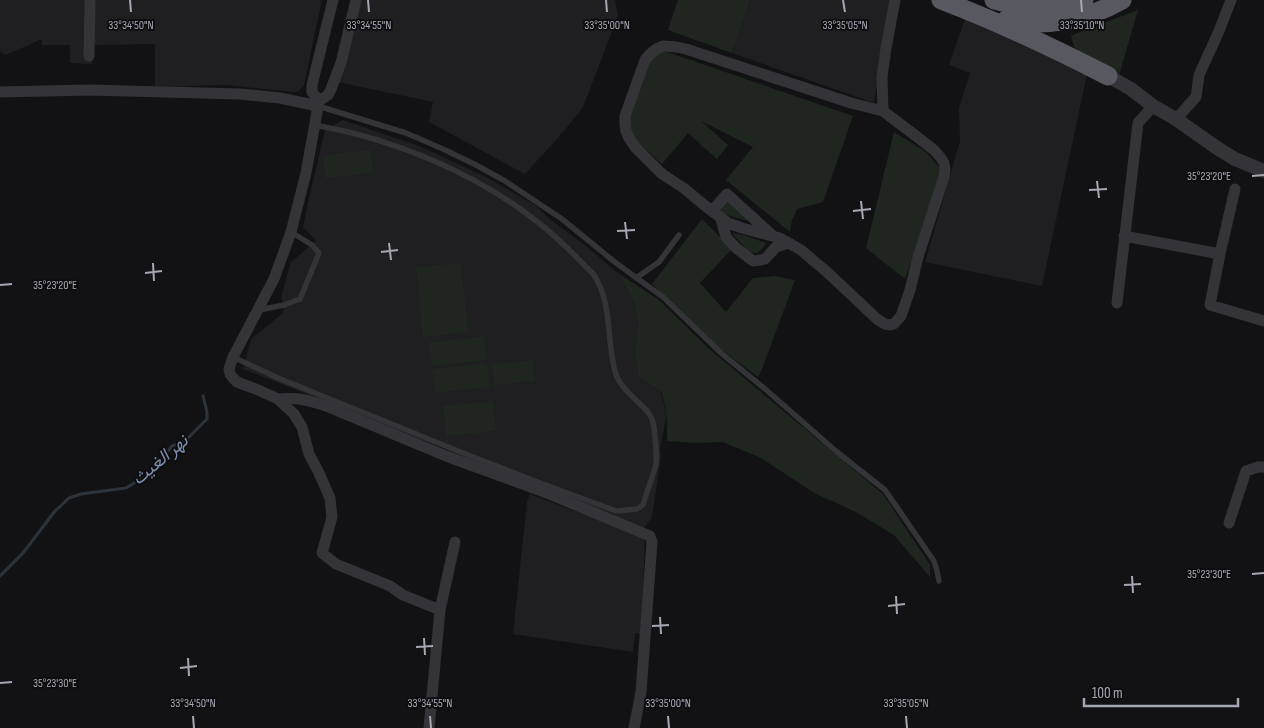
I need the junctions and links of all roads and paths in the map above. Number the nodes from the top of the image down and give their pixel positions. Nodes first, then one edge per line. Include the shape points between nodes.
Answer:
1 (90, 0) edge
2 (333, 0) edge
3 (356, 0) edge
4 (895, 0) edge
5 (941, 0) edge
6 (995, 0) edge
7 (1122, 0) edge
8 (1231, 0) edge
9 (1085, 8) edge
10 (985, 17) junction
11 (88, 56) dead end
12 (1108, 76) junction
13 (0, 92) edge
14 (318, 104) junction
15 (1154, 106) junction
16 (883, 111) junction
17 (1176, 119) junction
18 (315, 125) junction
19 (1264, 171) edge
20 (1235, 189) dead end
21 (712, 211) junction
22 (722, 219) junction
23 (291, 232) junction
24 (679, 235) dead end
25 (773, 236) junction
26 (1124, 236) junction
27 (788, 243) junction
28 (1220, 254) junction
29 (636, 278) junction
30 (1117, 304) dead end
31 (257, 311) junction
32 (1264, 321) edge
33 (233, 356) junction
34 (278, 399) junction
35 (1264, 467) edge
36 (1229, 523) dead end
37 (455, 542) dead end
38 (939, 581) dead end
39 (440, 610) junction
40 (429, 728) edge
41 (634, 728) edge

1 - 11 street
2 - 14 street via 312,85
3 - 14 street via 341,63 328,95
4 - 16 street via 882,77
5 - 10 highway
6 - 9 highway via 1023,6
7 - 9 highway via 1103,10
8 - 17 street via 1200,75 1196,97
9 - 10 highway via 1067,20 1034,23
9 - 12 highway via 1066,27 1063,40 1072,51
10 - 12 highway
12 - 15 street
13 - 14 street via 89,90 240,94
14 - 18 street
14 - 29 lane via 406,133 476,165 562,219
15 - 17 street
15 - 26 street via 1138,123
16 - 21 street via 686,49 663,46 656,49 645,60 626,116 626,131 635,147 662,174
16 - 27 street via 934,150 945,170 899,319 890,325 881,321 801,250
17 - 19 street via 1235,159
18 - 23 street
18 - 33 lane via 407,150 479,183 540,223 594,275 603,294 615,372 624,388 646,409 654,425 656,463 642,505 637,509 616,511 278,378
20 - 28 street
21 - 22 street
21 - 25 street via 727,194
22 - 25 street
22 - 27 street via 726,237 752,260 765,259 776,247
23 - 31 street via 274,280
23 - 31 lane via 319,253 300,299
24 - 29 lane via 659,262
25 - 27 street
26 - 28 street
26 - 30 street
28 - 32 street via 1210,305
29 - 38 lane via 663,297 721,353 885,490 934,561
31 - 33 street
33 - 34 street via 229,369 237,382
34 - 39 street via 302,427 309,454 330,498 332,517 322,553 336,564
34 - 41 street via 306,399 326,406 650,536 642,692
35 - 36 street via 1246,471
37 - 39 street
39 - 40 street

